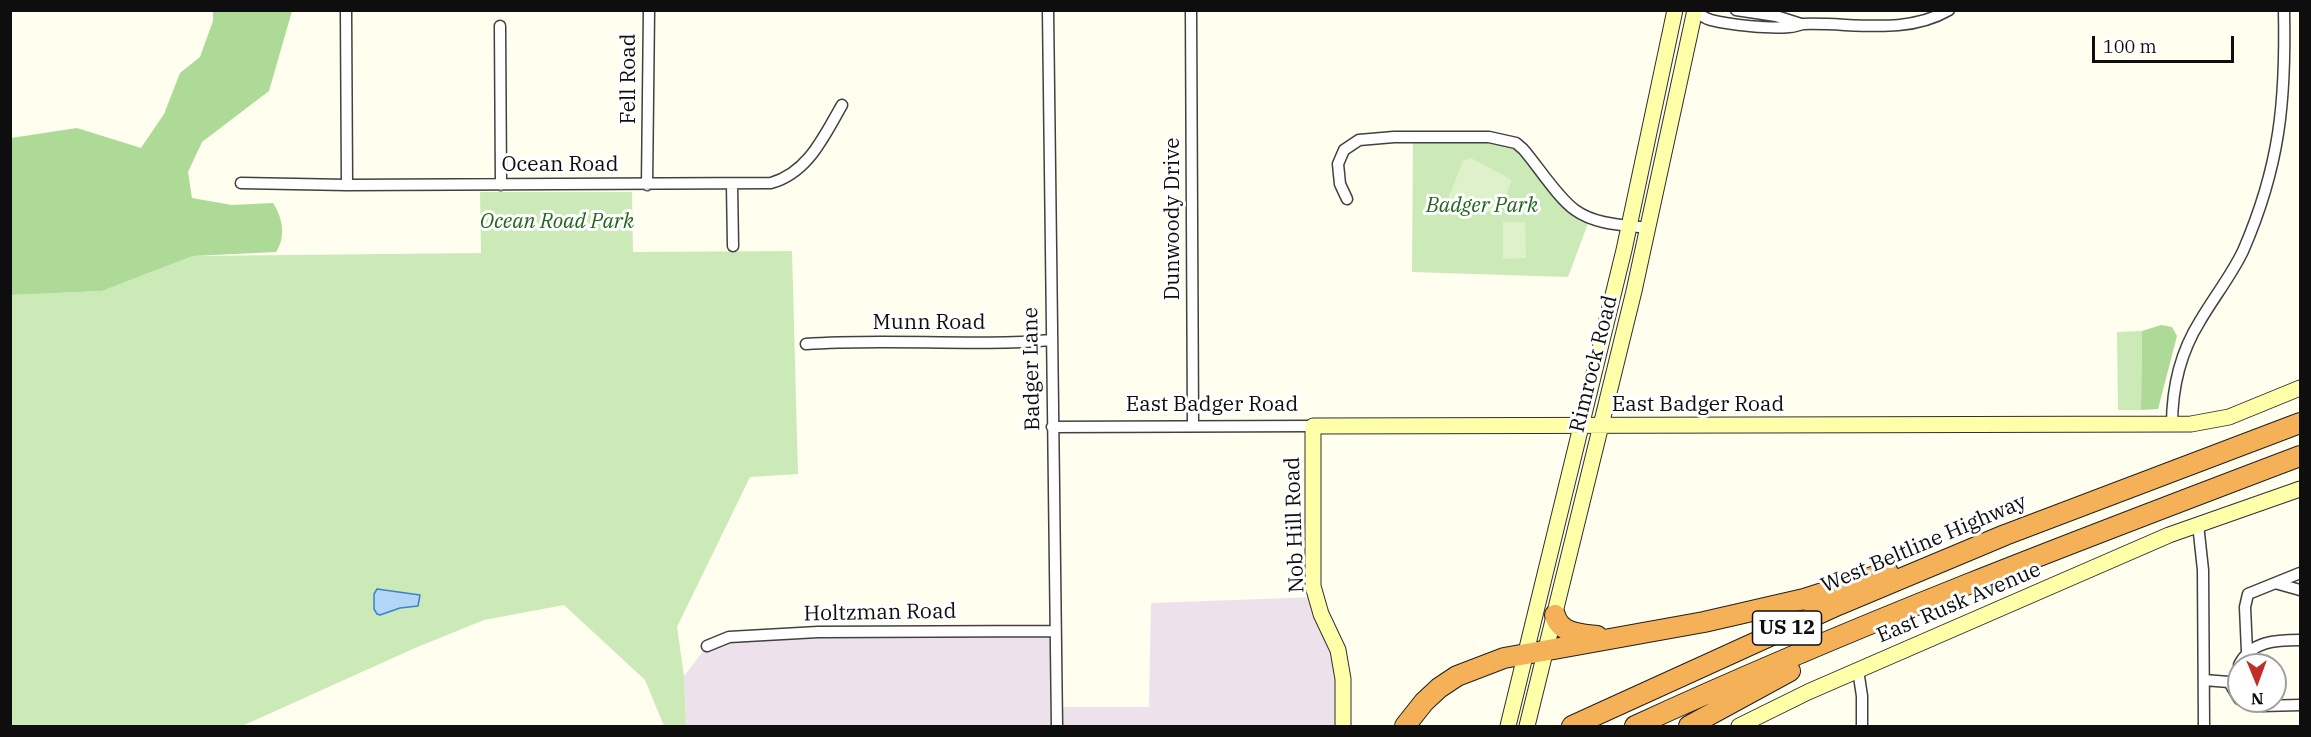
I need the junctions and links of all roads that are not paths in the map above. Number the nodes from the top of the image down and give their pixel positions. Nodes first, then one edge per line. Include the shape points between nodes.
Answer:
1 (346, 10) edge
2 (649, 10) edge
3 (1048, 10) edge
4 (1191, 10) edge
5 (1675, 10) edge
6 (1736, 10) edge
7 (1948, 10) edge
8 (2284, 10) edge
9 (1694, 11) edge
10 (1801, 24) junction
11 (500, 26) dead end
12 (842, 105) dead end
13 (241, 183) dead end
14 (347, 185) junction
15 (501, 185) junction
16 (647, 185) junction
17 (732, 185) junction
18 (1347, 199) dead end
19 (1629, 226) junction
20 (1648, 228) junction
21 (733, 246) dead end
22 (1052, 340) junction
23 (806, 344) dead end
24 (2301, 388) edge
25 (2301, 423) edge
26 (2172, 425) junction
27 (1193, 426) junction
28 (1313, 426) junction
29 (1052, 427) junction
30 (1582, 427) junction
31 (1600, 427) junction
32 (2301, 456) edge
33 (2301, 489) edge
34 (2198, 524) junction
35 (2005, 535) junction
36 (2301, 573) edge
37 (2275, 583) junction
38 (2301, 590) edge
39 (1931, 598) junction
40 (1555, 615) junction
41 (1055, 631) junction
42 (1615, 639) junction
43 (2301, 640) edge
44 (707, 646) dead end
45 (1546, 651) junction
46 (2247, 652) joint
47 (1524, 655) junction
48 (1858, 670) junction
49 (2204, 680) junction
50 (2227, 682) edge
51 (1528, 720) edge
52 (1508, 725) edge
53 (1057, 726) edge
54 (1343, 726) edge
55 (1405, 726) edge
56 (1572, 726) edge
57 (1635, 726) edge
58 (1689, 726) edge
59 (1739, 726) edge
60 (1862, 726) edge
61 (2204, 726) edge

1 - 14 street
2 - 16 street, Fell Road
3 - 22 street, Badger Lane
4 - 27 street, Dunwoody Drive
5 - 19 street, Rimrock Road
6 - 10 street
7 - 10 street via 1909,24
8 - 26 street via 2284,95 2272,170 2241,253 2187,344 2175,385
9 - 10 street via 1710,20 1767,27
9 - 20 street, Rimrock Road
11 - 15 street
12 - 17 street, Ocean Road via 808,161 792,174 771,183
13 - 14 street, Ocean Road
14 - 15 street, Ocean Road
15 - 16 street, Ocean Road
16 - 17 street, Ocean Road
17 - 21 street
18 - 19 street via 1338,164 1344,150 1359,140 1489,137 1523,148 1575,210 1590,218
19 - 20 street
19 - 30 street, Rimrock Road
20 - 31 street, Rimrock Road
22 - 23 street, Munn Road
22 - 29 street, Badger Lane
24 - 26 street, East Badger Road via 2229,417
25 - 35 highway, West Beltline Highway / US 12
26 - 31 street, East Badger Road
27 - 28 street, East Badger Road
27 - 29 street, East Badger Road
28 - 30 street, East Badger Road
28 - 54 street, Nob Hill Road via 1313,586 1338,651 1343,679
29 - 41 street, Badger Lane
30 - 31 street, East Badger Road
30 - 47 street, Rimrock Road
31 - 40 street, Rimrock Road
32 - 39 highway, US 12
33 - 34 street, East Rusk Avenue
34 - 48 street, East Rusk Avenue
34 - 49 street via 2203,570
35 - 42 highway via 1804,599
35 - 56 highway, West Beltline Highway / US 12 via 1838,605
36 - 37 street
37 - 38 street
37 - 46 street via 2248,594
39 - 57 highway, US 12
39 - 58 highway
40 - 42 highway via 1557,623 1575,633
40 - 45 street, Rimrock Road
41 - 44 street, Holtzman Road via 818,632 729,637
41 - 53 street, Badger Lane
42 - 45 highway
43 - 46 street via 2275,642
45 - 47 highway
45 - 51 street, Rimrock Road
47 - 52 street, Rimrock Road
47 - 55 highway via 1504,658 1457,676 1424,702
48 - 59 street, East Rusk Avenue
48 - 60 street
49 - 50 street
49 - 61 street

